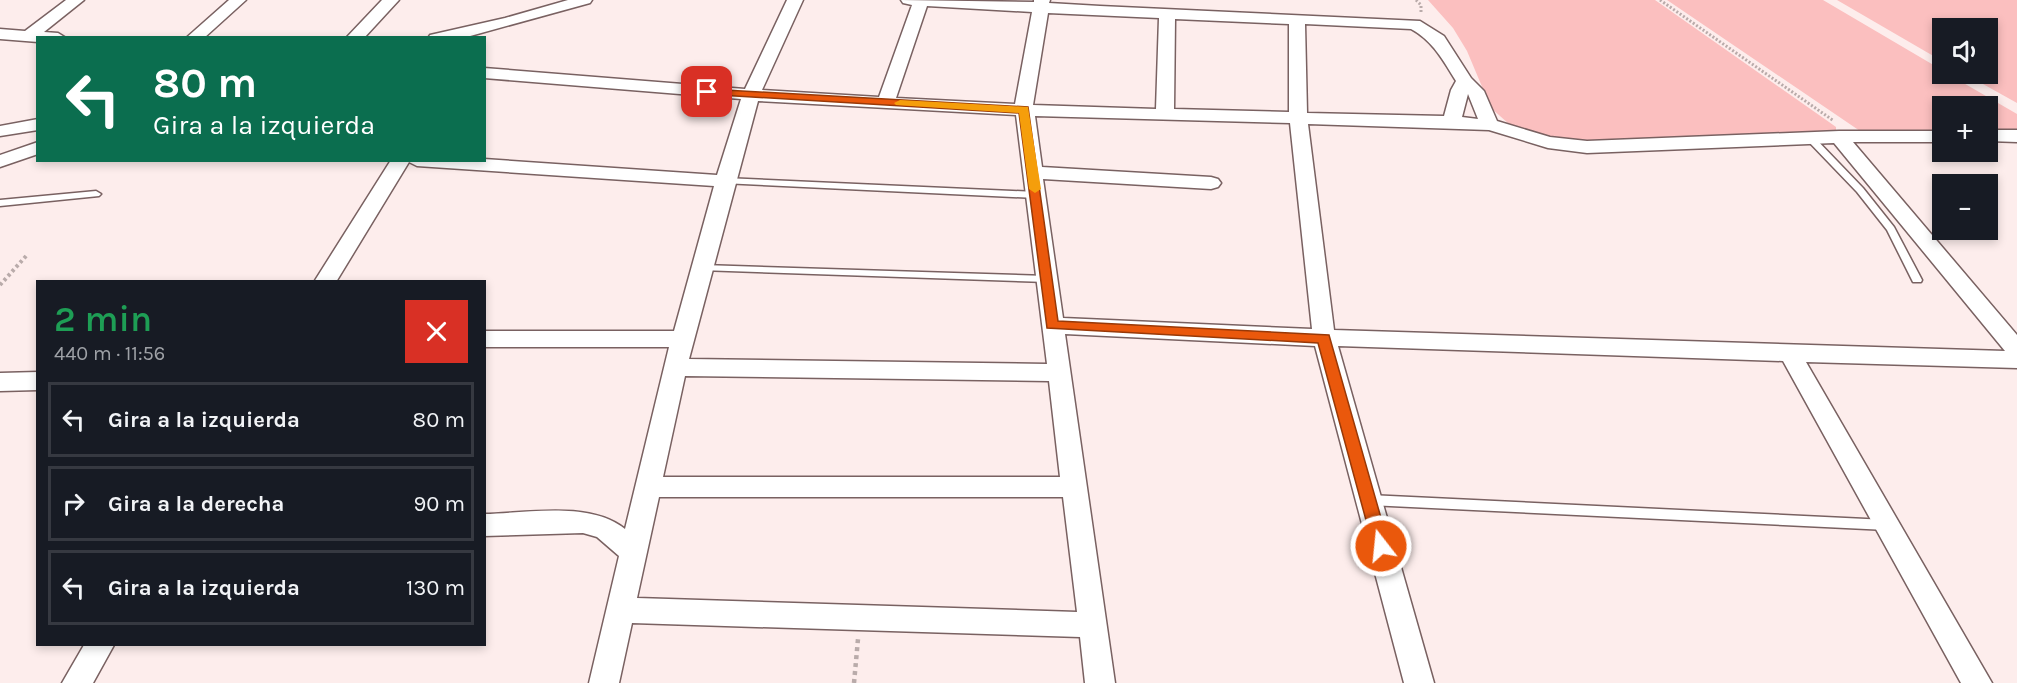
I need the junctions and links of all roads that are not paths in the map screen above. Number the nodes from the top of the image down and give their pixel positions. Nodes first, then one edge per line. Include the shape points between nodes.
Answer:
1 (76, 0) edge
2 (238, 0) edge
3 (391, 0) edge
4 (584, 0) edge
5 (795, 0) edge
6 (909, 0) edge
7 (921, 1) edge
8 (1041, 4) edge
9 (1167, 14) junction
10 (1297, 19) junction
11 (0, 34) edge
12 (28, 36) junction
13 (196, 36) edge
14 (356, 36) edge
15 (447, 36) edge
16 (36, 37) edge
17 (486, 74) edge
18 (1465, 81) junction
19 (751, 95) junction
20 (886, 102) junction
21 (1024, 110) junction
22 (1165, 113) junction
23 (1298, 118) junction
24 (1452, 122) junction
25 (36, 124) edge
26 (1490, 124) junction
27 (0, 130) edge
28 (1932, 136) edge
29 (1998, 136) edge
30 (2017, 136) edge
31 (1848, 137) junction
32 (1810, 138) junction
33 (36, 148) edge
34 (0, 161) edge
35 (400, 162) edge
36 (446, 162) edge
37 (725, 181) junction
38 (1211, 183) dead end
39 (1034, 184) junction
40 (96, 194) dead end
41 (0, 202) edge
42 (703, 268) junction
43 (1047, 279) junction
44 (326, 280) edge
45 (1917, 280) dead end
46 (1052, 325) junction
47 (1324, 338) junction
48 (486, 339) edge
49 (682, 339) junction
50 (2017, 350) edge
51 (1790, 353) junction
52 (2017, 360) edge
53 (675, 367) junction
54 (1059, 373) junction
55 (36, 381) edge
56 (0, 382) edge
57 (1074, 486) junction
58 (648, 487) junction
59 (1368, 500) junction
60 (486, 525) edge
61 (1887, 525) junction
62 (635, 553) junction
63 (621, 610) junction
64 (1093, 625) junction
65 (99, 646) edge
66 (77, 683) edge
67 (604, 683) edge
68 (1100, 683) edge
69 (1419, 683) edge
70 (1977, 683) edge

1 - 12 street
2 - 13 street
3 - 14 street
4 - 15 street
5 - 19 street
6 - 7 street
7 - 8 street
7 - 20 street
8 - 9 street
8 - 21 street
9 - 10 street
9 - 22 street
10 - 18 street via 1414,24 1438,40
10 - 23 street
11 - 12 street
12 - 16 street
17 - 19 street
18 - 24 street
18 - 26 street via 1481,102
19 - 20 street
19 - 37 street
20 - 21 street
21 - 22 street
21 - 39 street
22 - 23 street
23 - 24 street
23 - 47 street
24 - 26 street
25 - 27 street
26 - 32 street via 1548,142 1587,147
28 - 31 street
29 - 30 street
31 - 32 street
31 - 50 street
32 - 45 lane via 1891,229
33 - 34 street
35 - 44 street
36 - 37 street
37 - 39 lane
37 - 42 street
38 - 39 street
39 - 43 street
40 - 41 lane
42 - 43 lane
42 - 49 street
43 - 46 street
46 - 47 street
46 - 54 street
47 - 51 street
47 - 59 street
48 - 49 street
49 - 53 street
51 - 52 street
51 - 61 street
53 - 54 street
53 - 58 street
54 - 57 street
55 - 56 street
57 - 58 street
57 - 64 street
58 - 62 street
59 - 61 lane
59 - 69 street
60 - 62 street via 583,522 605,528
61 - 70 street
62 - 63 street
63 - 64 street
63 - 67 street
64 - 68 street
65 - 66 street

